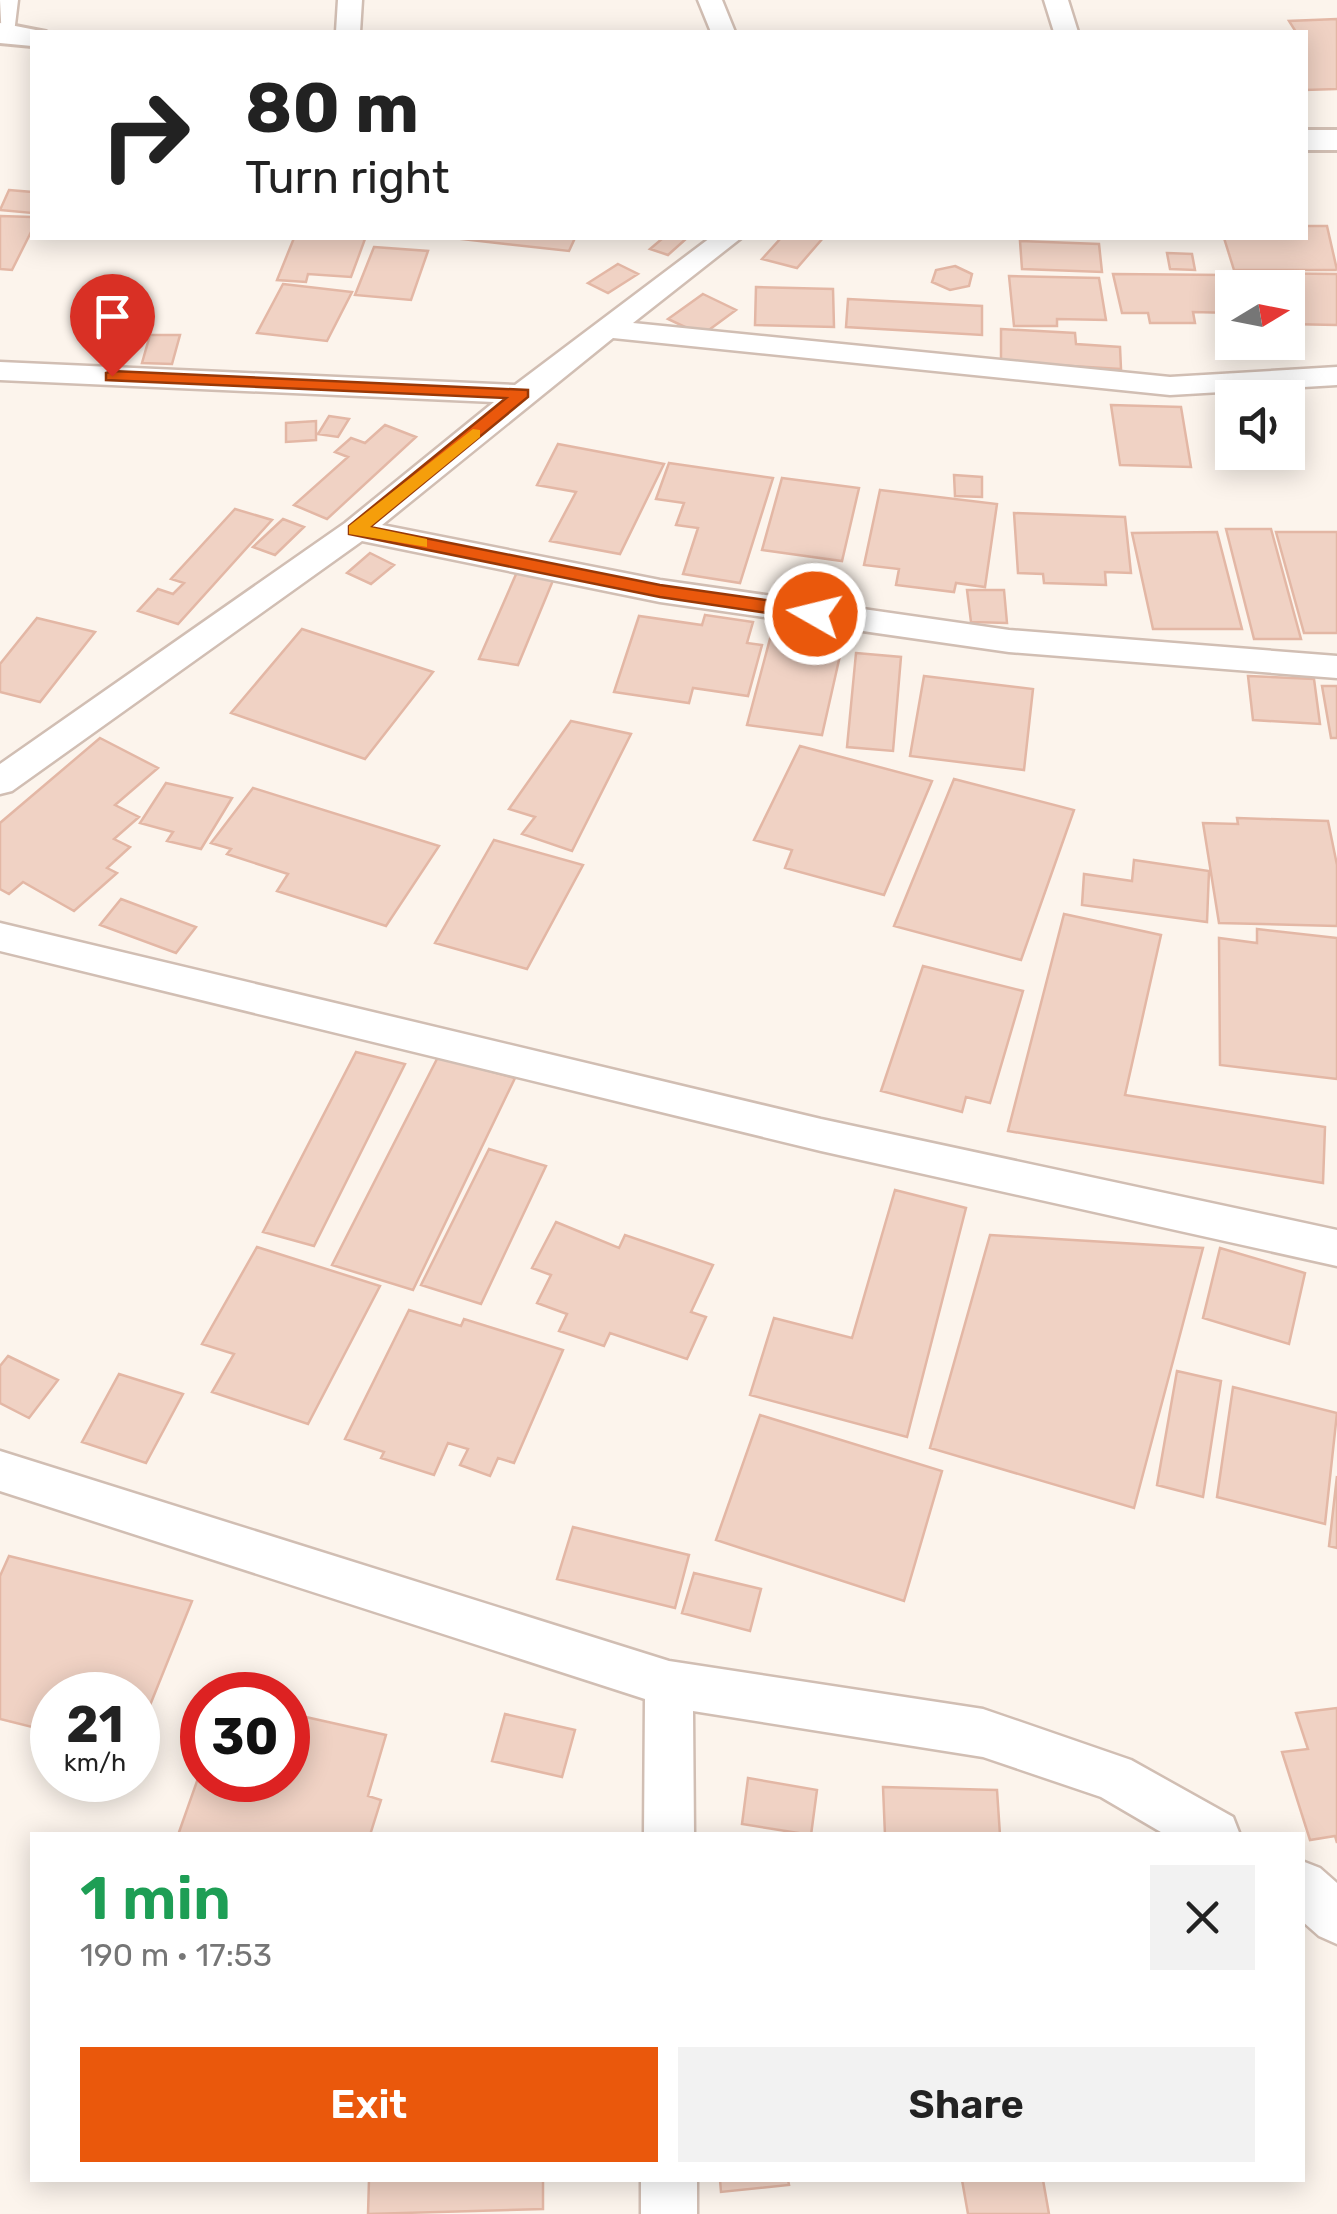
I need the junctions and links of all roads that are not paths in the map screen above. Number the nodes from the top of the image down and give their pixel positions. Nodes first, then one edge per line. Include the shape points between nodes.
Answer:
1 (6, 0) edge
2 (350, 0) edge
3 (710, 0) edge
4 (1056, 0) edge
5 (348, 30) edge
6 (722, 30) edge
7 (1065, 30) edge
8 (12, 34) edge
9 (1308, 140) edge
10 (1337, 140) edge
11 (723, 240) edge
12 (607, 329) junction
13 (0, 372) edge
14 (1337, 376) edge
15 (522, 394) junction
16 (356, 530) junction
17 (1337, 667) edge
18 (4, 774) edge
19 (0, 937) edge
20 (1337, 1248) edge
21 (0, 1471) edge
22 (669, 1684) junction
23 (669, 1832) edge
24 (1210, 1832) edge
25 (1305, 1889) edge
26 (1337, 1918) edge
27 (668, 2182) edge
28 (668, 2214) edge

1 - 8 street
2 - 5 street
3 - 6 street
4 - 7 street
9 - 10 street
11 - 12 street
12 - 14 street via 1170,386
12 - 15 street
13 - 15 street
15 - 16 street
16 - 17 street via 660,591 1009,642
16 - 18 street
19 - 20 street via 820,1134
21 - 22 street
22 - 23 street
22 - 24 street via 983,1734 1114,1777
25 - 26 street
27 - 28 street

